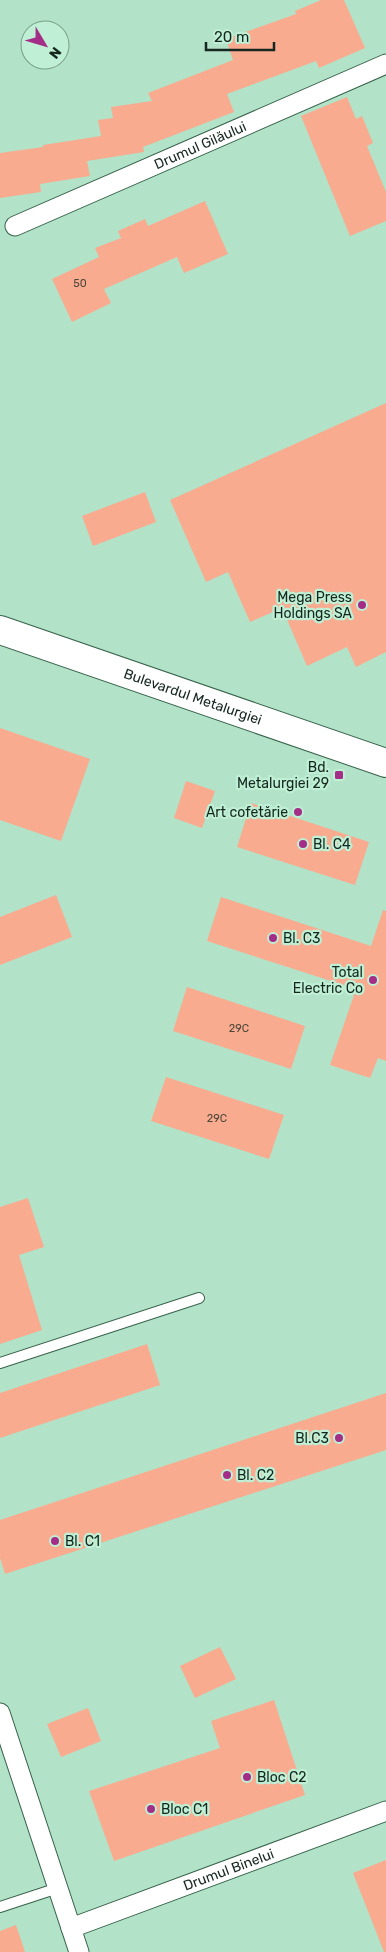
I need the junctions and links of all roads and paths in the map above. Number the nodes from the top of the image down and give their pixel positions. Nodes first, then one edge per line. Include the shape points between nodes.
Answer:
1 (386, 64) edge
2 (15, 226) dead end
3 (0, 630) edge
4 (386, 763) edge
5 (199, 1298) dead end
6 (0, 1364) edge
7 (0, 1713) edge
8 (386, 1811) edge
9 (58, 1888) junction
10 (0, 1907) edge
11 (71, 1928) junction
12 (79, 1952) edge

1 - 2 street, Drumul Gilăului
3 - 4 main road, Bulevardul Metalurgiei
5 - 6 lane
7 - 9 street
8 - 11 street, Drumul Binelui
9 - 10 lane
9 - 11 street
11 - 12 street

